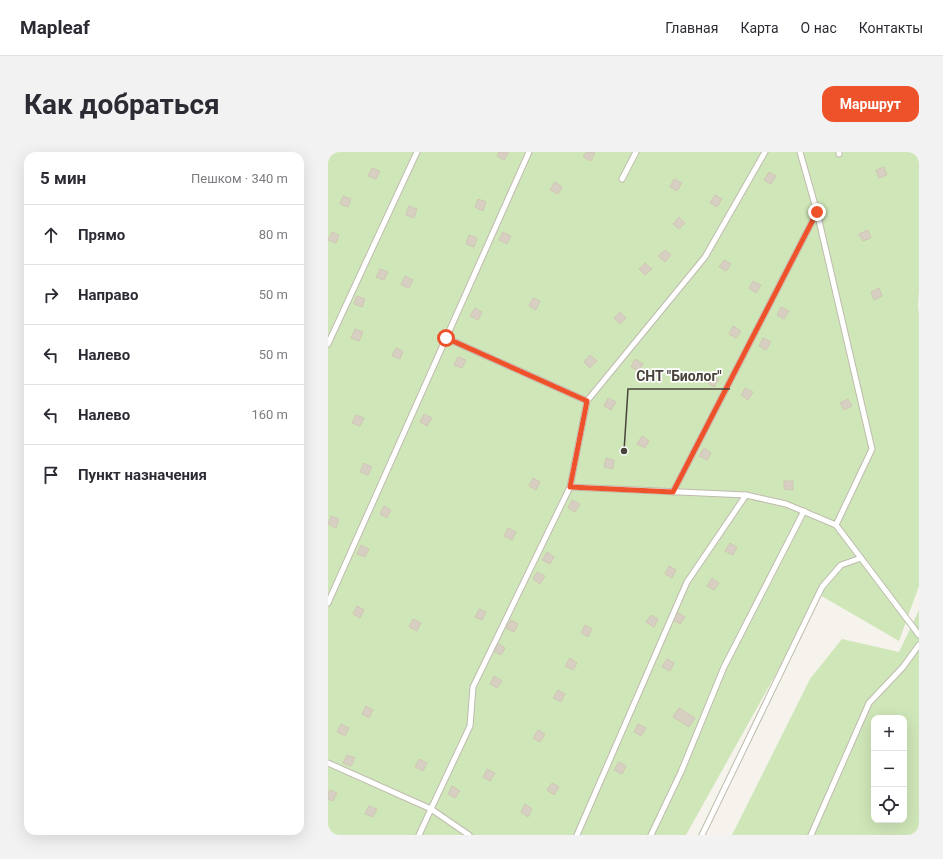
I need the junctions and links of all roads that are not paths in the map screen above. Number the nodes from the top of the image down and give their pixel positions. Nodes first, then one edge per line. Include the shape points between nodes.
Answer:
1 (417, 152) edge
2 (529, 152) edge
3 (636, 152) edge
4 (765, 152) edge
5 (800, 152) edge
6 (622, 179) dead end
7 (817, 212) junction
8 (446, 338) junction
9 (328, 344) edge
10 (587, 401) junction
11 (570, 487) junction
12 (673, 492) junction
13 (746, 495) junction
14 (804, 511) junction
15 (836, 525) junction
16 (861, 558) junction
17 (328, 603) edge
18 (919, 635) edge
19 (919, 645) edge
20 (328, 763) edge
21 (431, 809) junction
22 (419, 835) edge
23 (469, 835) edge
24 (577, 835) edge
25 (651, 835) edge
26 (702, 835) edge
27 (811, 835) edge

1 - 9 lane
2 - 8 lane
3 - 6 lane
4 - 10 lane via 705,257
5 - 7 lane
7 - 12 lane
7 - 15 lane via 872,449
8 - 10 lane
8 - 17 lane
10 - 11 lane
11 - 12 lane
11 - 21 lane via 473,687 470,726
12 - 13 lane
13 - 14 lane
13 - 24 lane via 687,582
14 - 15 lane
14 - 25 lane via 724,666 681,772
15 - 16 lane
16 - 18 lane
16 - 26 lane via 842,565 822,587
19 - 27 lane via 903,667 869,702
20 - 21 lane
21 - 22 lane
21 - 23 lane

